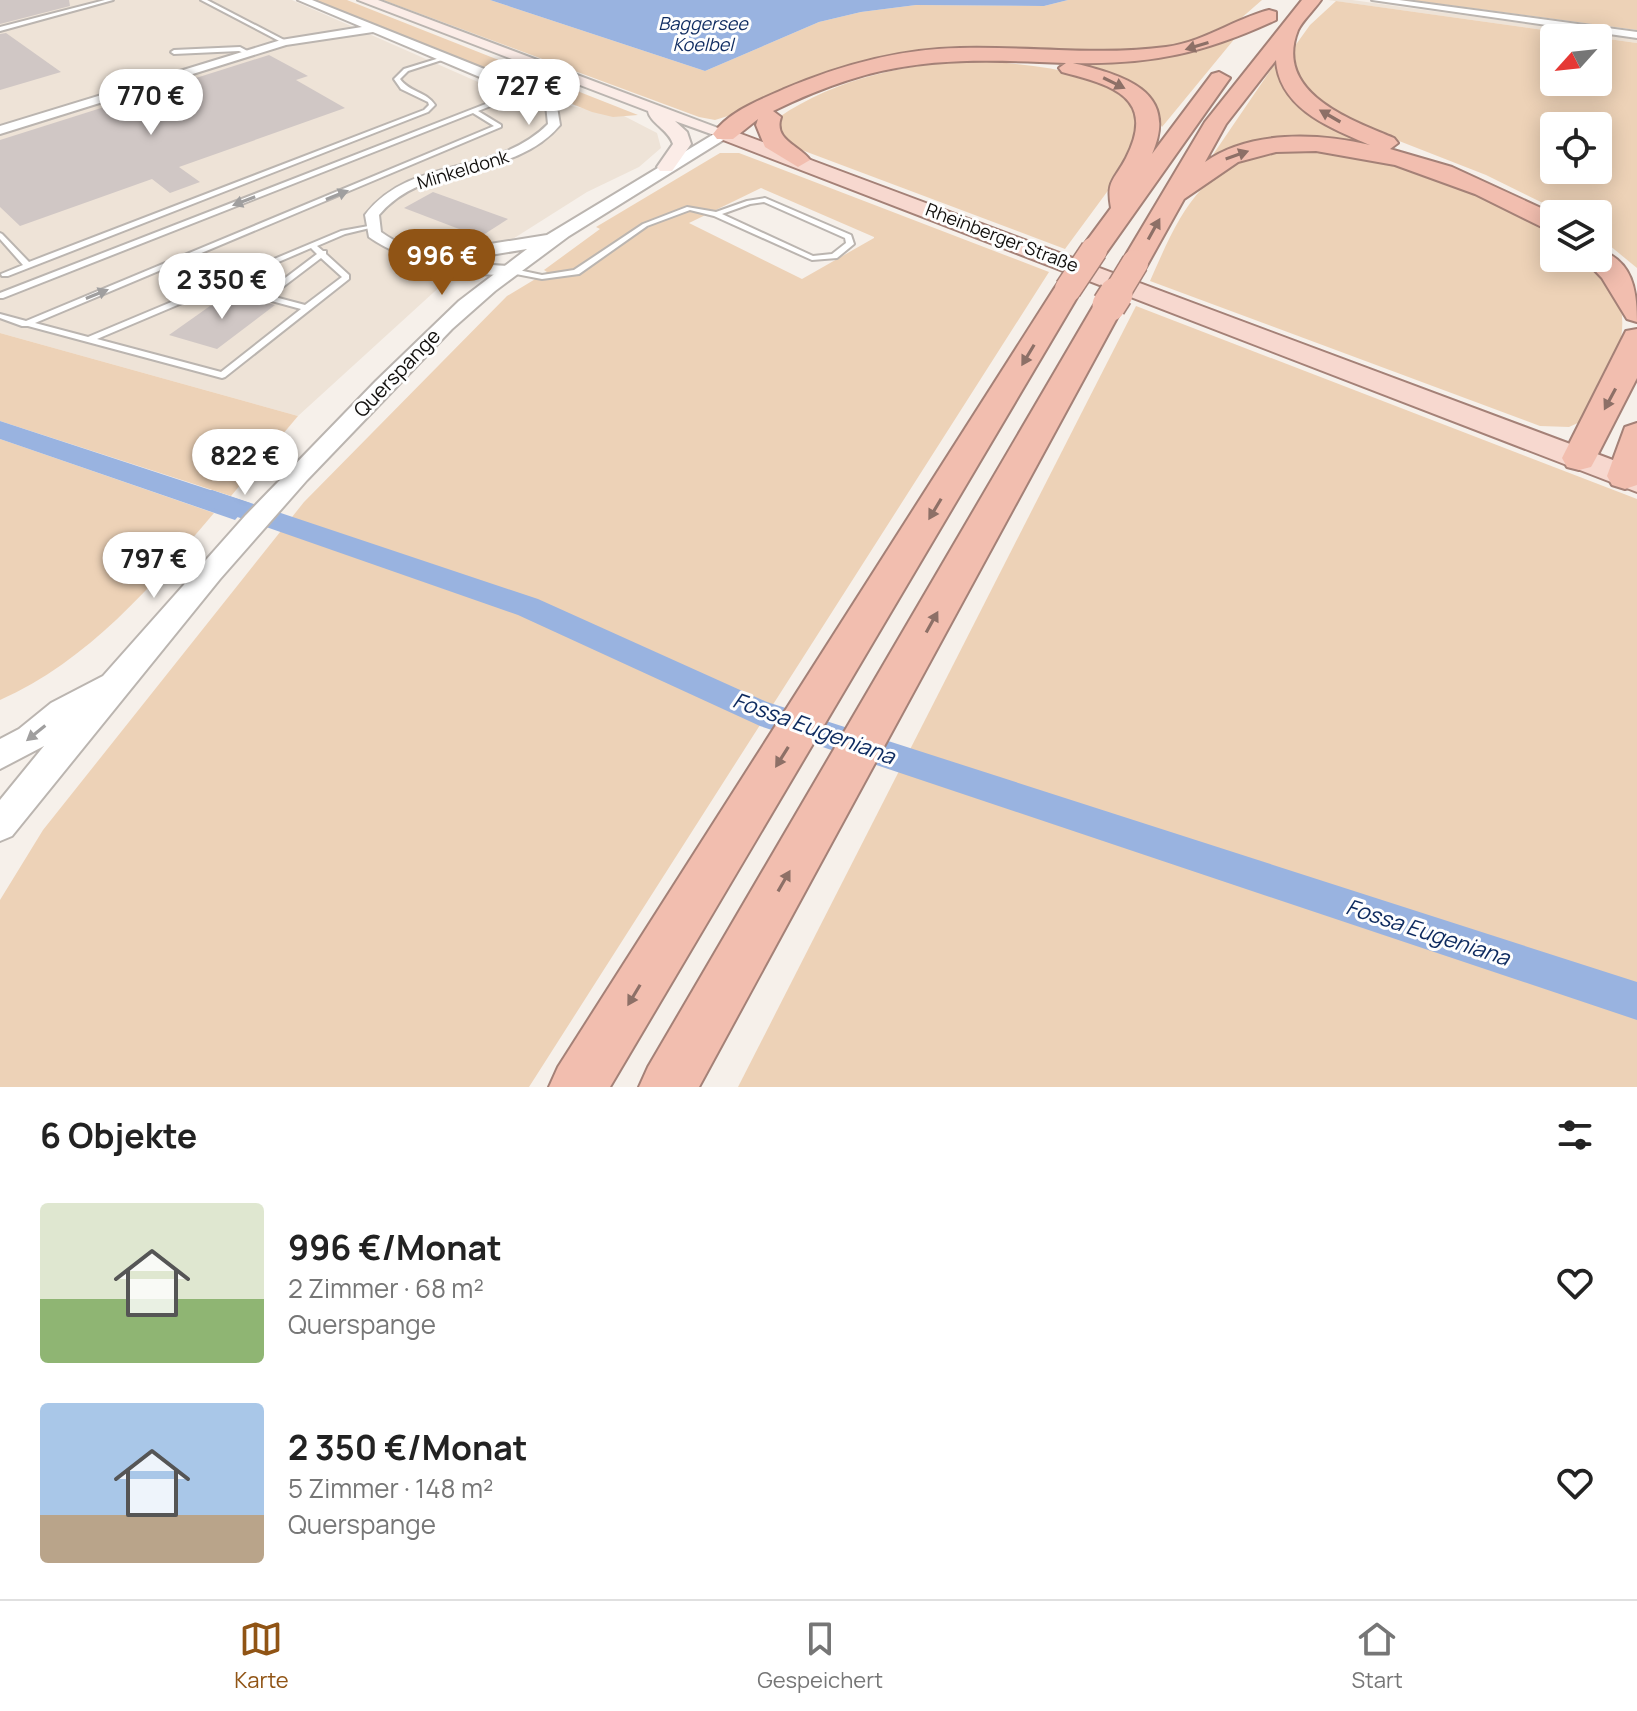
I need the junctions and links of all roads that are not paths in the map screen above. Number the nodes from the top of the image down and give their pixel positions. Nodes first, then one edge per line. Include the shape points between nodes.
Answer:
1 (111, 0) edge
2 (203, 0) edge
3 (303, 0) edge
4 (365, 0) edge
5 (1377, 0) edge
6 (1312, 1) edge
7 (1281, 14) edge
8 (0, 29) edge
9 (372, 29) junction
10 (1637, 35) edge
11 (285, 42) junction
12 (174, 52) dead end
13 (248, 53) junction
14 (445, 58) junction
15 (527, 90) junction
16 (645, 105) junction
17 (473, 111) junction
18 (770, 117) junction
19 (0, 130) edge
20 (725, 134) junction
21 (798, 160) junction
22 (666, 167) junction
23 (1173, 195) junction
24 (1540, 207) edge
25 (1124, 208) junction
26 (716, 214) junction
27 (1540, 217) edge
28 (372, 226) junction
29 (0, 235) edge
30 (554, 239) junction
31 (312, 245) junction
32 (401, 249) junction
33 (472, 252) junction
34 (323, 253) junction
35 (1612, 257) edge
36 (27, 265) junction
37 (509, 270) junction
38 (1612, 272) edge
39 (5, 274) dead end
40 (1637, 281) edge
41 (219, 284) junction
42 (0, 296) edge
43 (265, 297) junction
44 (307, 308) junction
45 (1637, 313) edge
46 (0, 316) edge
47 (25, 324) junction
48 (1637, 338) edge
49 (90, 339) junction
50 (1637, 435) edge
51 (1579, 458) junction
52 (1631, 478) edge
53 (118, 681) junction
54 (0, 755) edge
55 (0, 823) edge
56 (578, 1087) edge
57 (668, 1087) edge

1 - 8 lane
2 - 11 lane
3 - 9 street, Minkeldonk
4 - 16 main road, Rheinberger Straße
5 - 10 street
6 - 7 highway
7 -> 20 highway via 1169,53 953,54 882,62 767,105
7 - 23 highway
24 -> 7 highway via 1499,185 1368,135 1314,106 1292,84
7 - 25 highway via 1235,57
9 - 11 street
9 - 14 street, Minkeldonk
11 - 13 street
12 - 13 lane
13 - 19 street
14 - 15 street, Minkeldonk
14 - 36 lane via 406,70 397,79 403,88 430,101 426,111
15 - 17 lane
15 - 28 street, Minkeldonk via 552,103 555,112 554,125 539,141 516,154 391,194 376,208
16 - 20 main road, Rheinberger Straße
16 - 22 main road via 678,132 682,144
17 -> 42 lane
47 -> 17 lane via 499,126
18 - 20 highway
18 - 21 highway via 768,134
18 -> 25 highway via 865,74 914,62 1001,59 1074,69 1124,88 1149,111 1152,129 1143,156 1120,186
20 - 21 main road, Rheinberger Straße
20 - 22 street, Querspange
21 - 51 main road, Rheinberger Straße
22 - 30 street, Querspange
23 -> 27 highway via 1190,188 1218,162 1240,153 1316,146 1427,166 1501,195
57 -> 23 highway, bridge
25 -> 56 highway, bridge via 1068,289
26 - 26 lane via 812,258 834,256 850,244 848,237 765,200
26 - 37 lane via 689,208 675,211 576,272 557,277
28 - 31 lane
28 - 32 street via 382,241
29 - 36 lane
30 - 33 street
30 - 37 street, Querspange
31 - 34 lane
31 - 41 lane
32 - 33 street
32 - 37 street via 482,270
33 - 37 street via 496,257
34 - 43 lane
34 - 44 lane via 346,277
35 - 40 highway
36 - 39 lane
37 - 53 street, Querspange via 443,325 299,474
38 - 45 highway
41 - 43 lane
41 - 49 lane
43 - 44 lane
44 - 49 lane via 222,375
46 - 47 lane
47 - 49 lane
48 -> 51 highway
50 - 52 highway
51 - 52 main road, Rheinberger Straße
53 -> 54 street
53 - 55 street, Querspange

